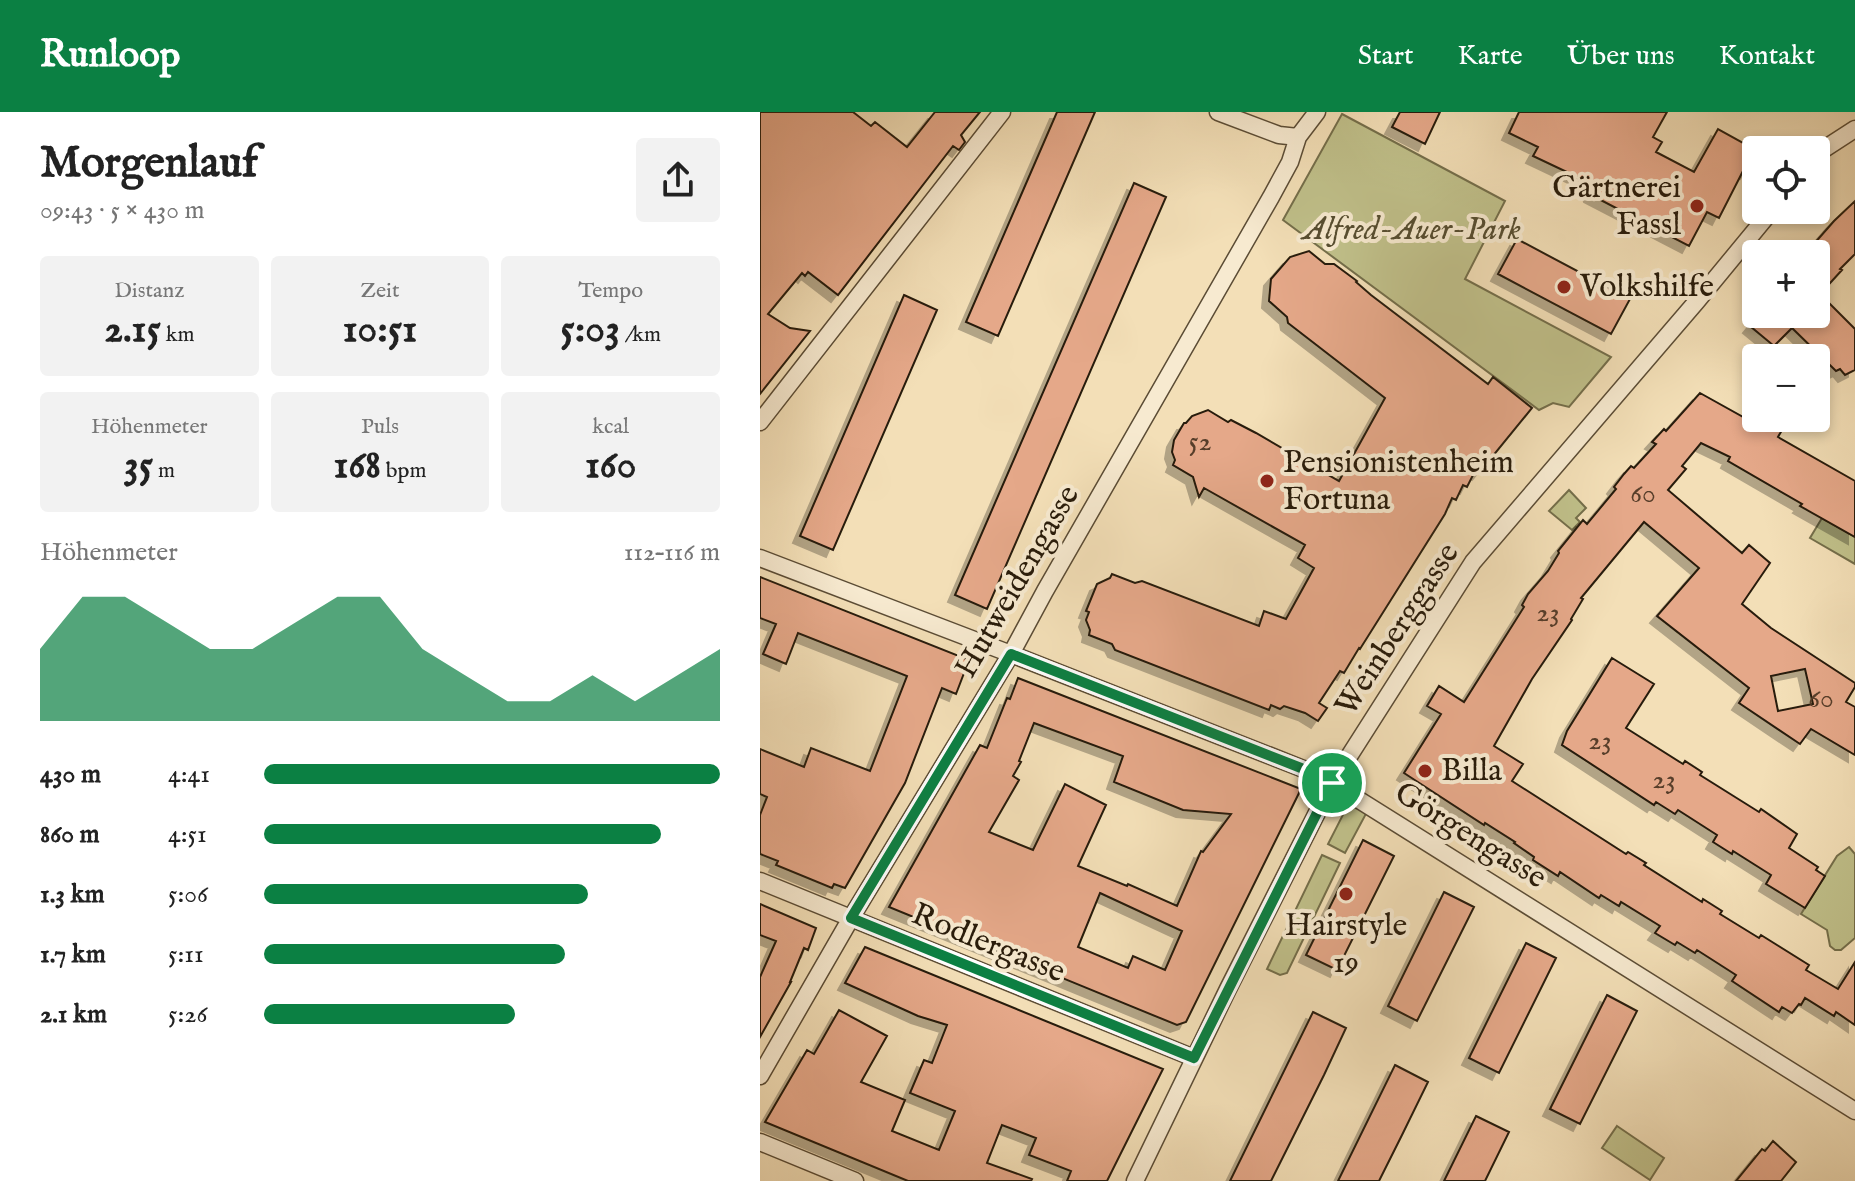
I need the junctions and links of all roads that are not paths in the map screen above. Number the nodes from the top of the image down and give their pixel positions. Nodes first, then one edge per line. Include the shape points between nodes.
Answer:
1 (1002, 112) edge
2 (1218, 112) edge
3 (1317, 112) edge
4 (1855, 129) edge
5 (1298, 137) junction
6 (1830, 145) edge
7 (1760, 224) edge
8 (760, 422) edge
9 (760, 558) edge
10 (1011, 654) junction
11 (1332, 783) junction
12 (760, 881) edge
13 (851, 918) junction
14 (1194, 1058) junction
15 (760, 1076) edge
16 (1855, 1111) edge
17 (760, 1142) edge
18 (855, 1181) edge
19 (1135, 1181) edge

1 - 8 street
2 - 5 street
3 - 5 street, Hutweidengasse
4 - 6 street
5 - 10 street, Hutweidengasse via 1271,197
7 - 11 street, Weinberggasse via 1473,562
9 - 10 street, Görgengasse
10 - 11 street, Görgengasse
10 - 13 street, Hutweidengasse
11 - 14 street, Weinberggasse
11 - 16 street, Görgengasse
12 - 13 street, Rodlergasse
13 - 14 street, Rodlergasse
13 - 15 street, Hutweidengasse
14 - 19 street, Weinberggasse
17 - 18 street

